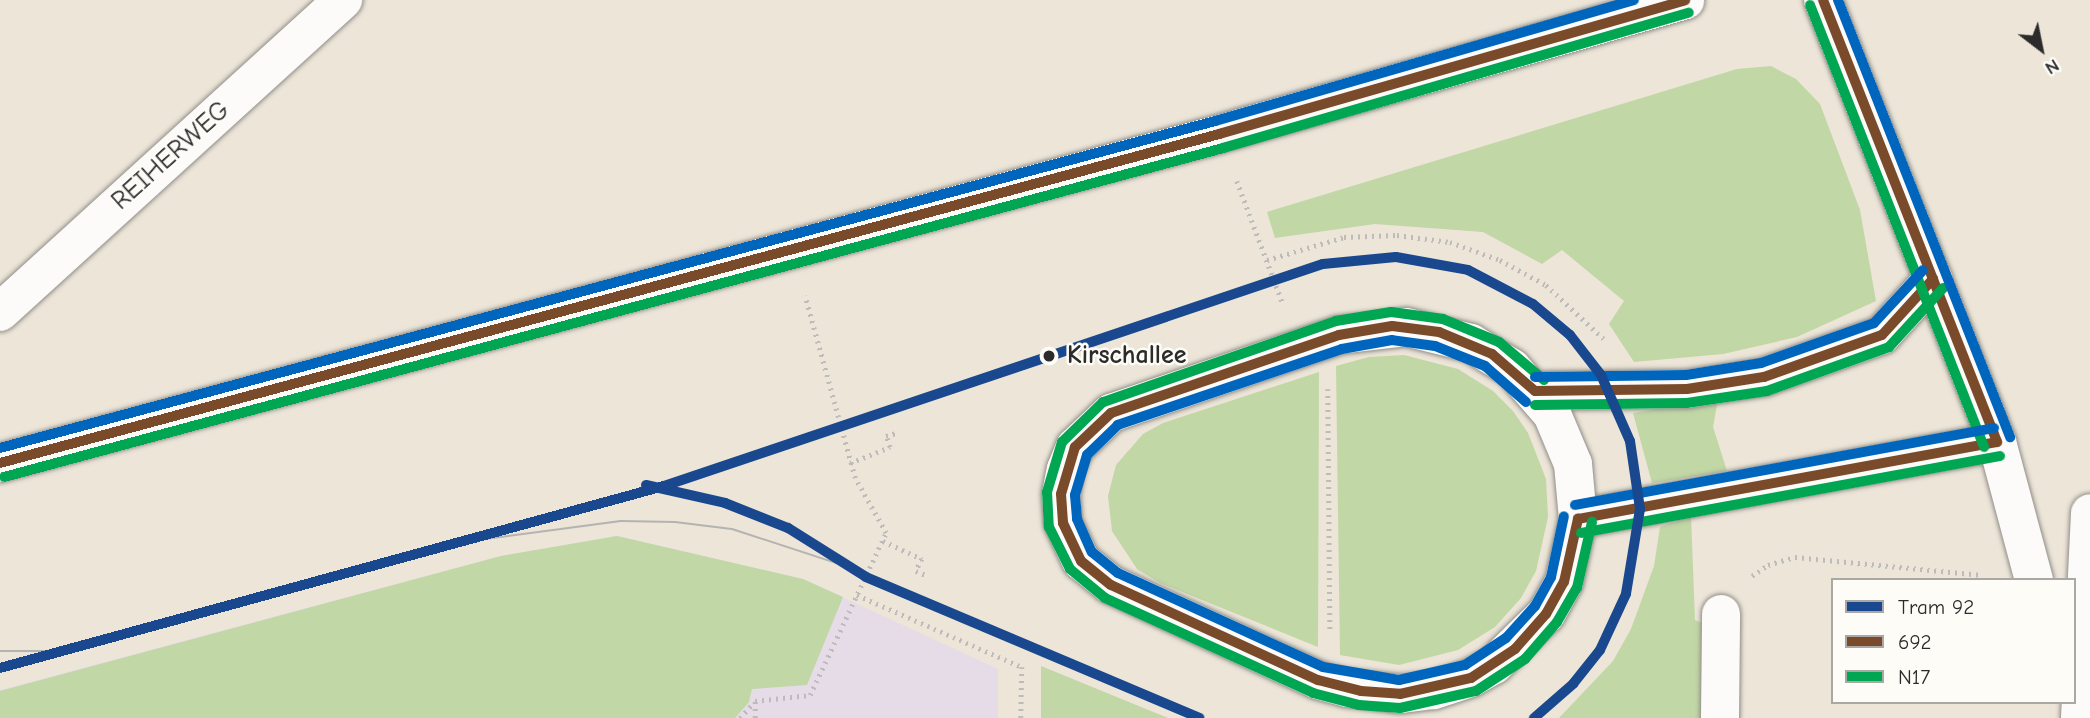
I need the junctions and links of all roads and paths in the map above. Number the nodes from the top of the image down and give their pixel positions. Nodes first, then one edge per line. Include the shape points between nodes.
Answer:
1 (343, 0) edge
2 (1685, 0) edge
3 (1823, 0) edge
4 (1252, 221) dead end
5 (792, 248) junction
6 (1267, 260) junction
7 (1933, 279) junction
8 (0, 312) edge
9 (1315, 343) junction
10 (1535, 391) junction
11 (1634, 391) junction
12 (896, 433) dead end
13 (1997, 442) junction
14 (0, 463) edge
15 (850, 463) junction
16 (2090, 513) edge
17 (1578, 519) junction
18 (883, 541) junction
19 (926, 575) dead end
20 (2034, 577) edge
21 (857, 595) junction
22 (1721, 614) joint
23 (1318, 680) junction
24 (755, 701) junction
25 (740, 718) edge
26 (755, 718) edge
27 (1021, 718) edge
28 (1720, 718) edge
29 (2078, 718) edge

1 - 8 street, REIHERWEG
2 - 5 street via 1219,134
3 - 7 street
4 - 6 path
5 - 14 street
5 - 15 path
6 - 9 path via 1284,308 1296,303
6 - 11 path via 1318,242 1371,235 1424,237 1476,250 1524,272 1567,302 1605,340
7 - 11 street via 1882,335 1822,360 1764,377 1687,390
7 - 13 street
9 - 10 street via 1365,328 1438,332 1492,354
9 - 23 path via 1328,369 1330,652
9 - 23 street via 1111,413 1075,447 1061,494 1070,541 1081,561 1111,585
10 - 11 street
10 - 17 street via 1569,451
12 - 15 path via 886,436 890,447
13 - 17 street
13 - 20 street
15 - 18 path via 886,533
16 - 29 street
17 - 23 street via 1570,568 1546,614 1494,664 1458,682 1400,694
18 - 19 path via 922,559 916,571
18 - 21 path
20 - 22 path via 1962,576 1795,556 1746,579
21 - 24 path via 810,695
21 - 27 path via 1022,667
22 - 28 street
24 - 25 path
24 - 26 path

